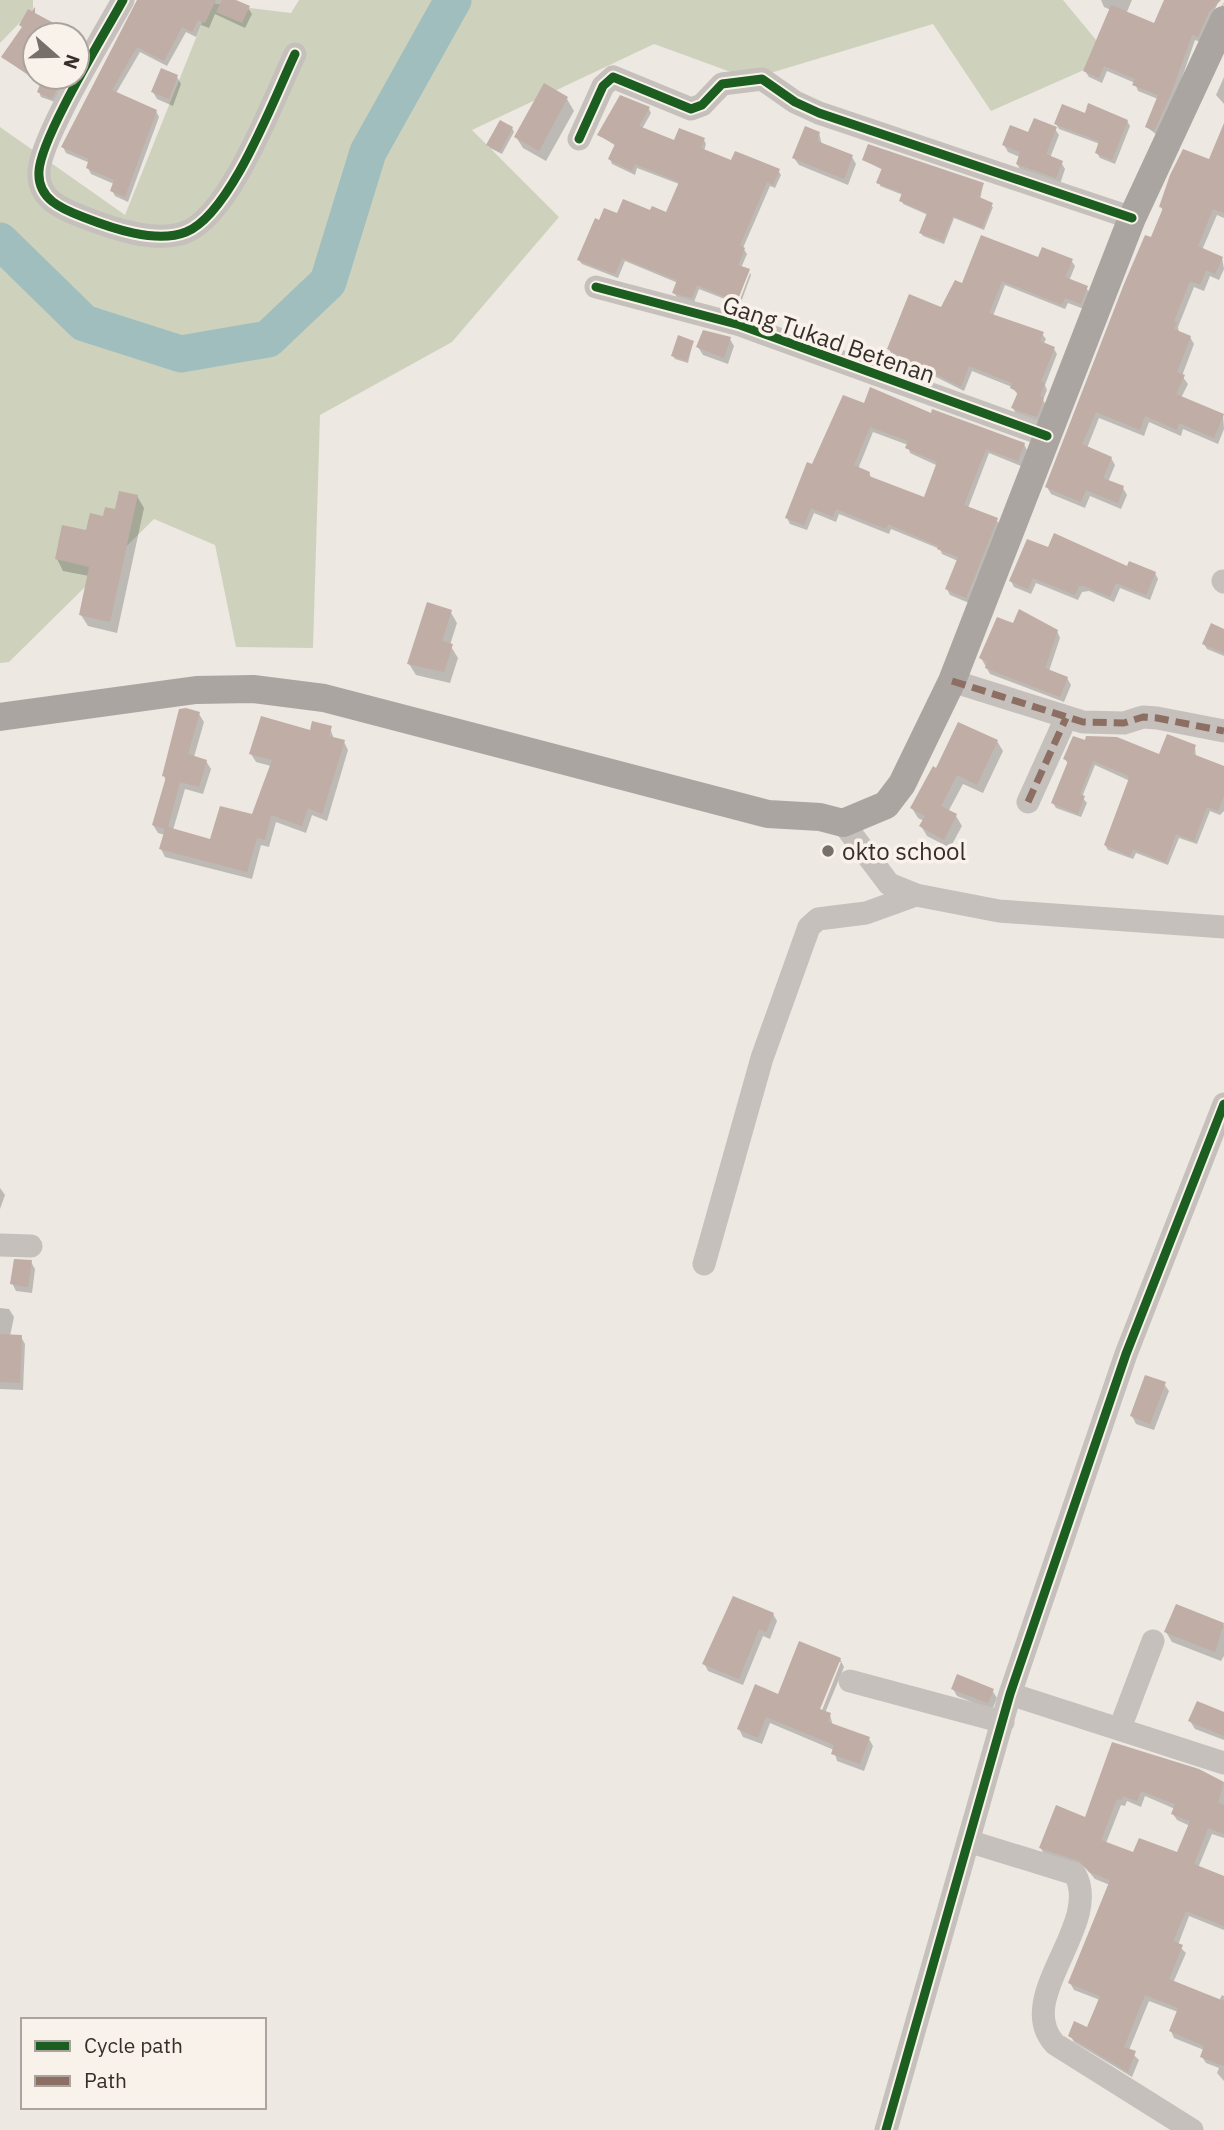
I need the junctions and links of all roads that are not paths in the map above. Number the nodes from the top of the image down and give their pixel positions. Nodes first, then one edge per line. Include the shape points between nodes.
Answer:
1 (123, 0) edge
2 (1224, 20) edge
3 (295, 54) dead end
4 (579, 139) dead end
5 (1132, 218) junction
6 (596, 287) dead end
7 (1047, 436) junction
8 (952, 681) junction
9 (0, 717) edge
10 (1066, 718) junction
11 (1224, 731) edge
12 (1028, 802) dead end
13 (856, 818) junction
14 (916, 895) junction
15 (1224, 927) edge
16 (1224, 1104) edge
17 (0, 1245) edge
18 (31, 1246) dead end
19 (704, 1264) dead end
20 (1153, 1641) dead end
21 (850, 1681) dead end
22 (1010, 1694) junction
23 (1003, 1722) junction
24 (1120, 1728) junction
25 (1224, 1762) edge
26 (968, 1840) junction
27 (886, 2130) edge
28 (1192, 2130) edge

1 - 3 street via 51,134 39,172 47,198 97,223 154,236 183,233 198,226 243,164
2 - 5 main road
4 - 5 street via 603,86 613,77 691,109 702,105 722,84 762,79 819,113
5 - 7 main road
6 - 7 street, Gang Tukad Betenan via 740,325
7 - 8 main road
8 - 10 street
8 - 13 main road via 902,784 886,804
9 - 13 main road via 196,690 253,688 324,698 768,814
10 - 11 street via 1124,723 1157,718
10 - 12 street
13 - 14 street via 870,863 889,884
14 - 15 street via 999,911
14 - 19 street via 866,913 818,919 809,927 762,1058
16 - 22 street via 1126,1354
17 - 18 street
20 - 24 street
21 - 23 street
22 - 23 street
22 - 24 street
23 - 26 street
24 - 25 street
26 - 27 street
26 - 28 street via 1075,1874 1080,1903 1042,2012 1045,2034

